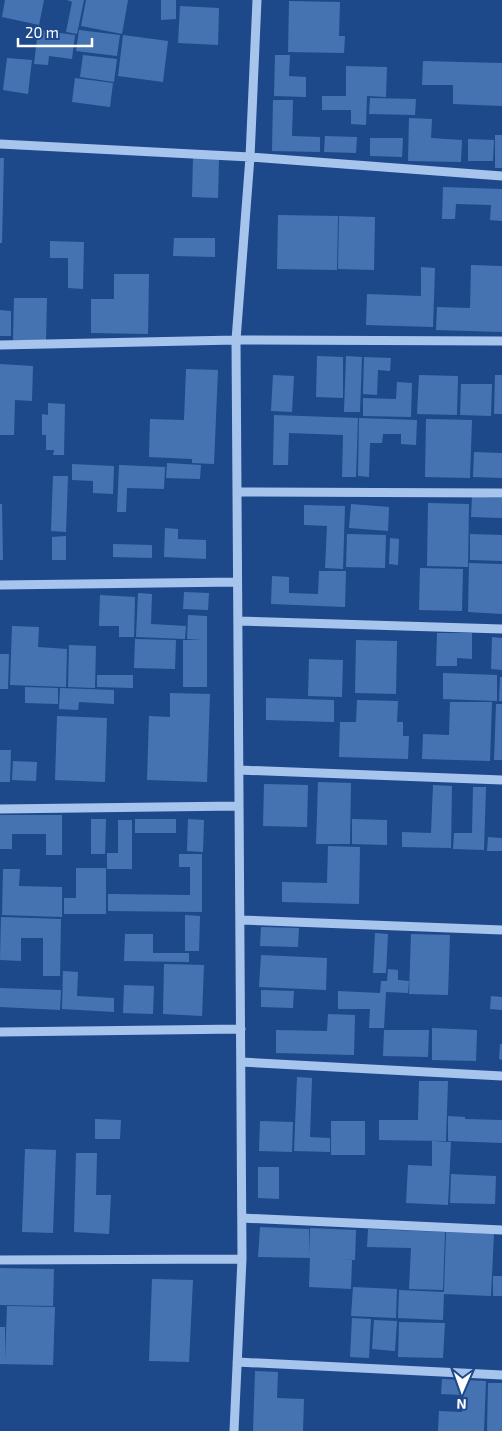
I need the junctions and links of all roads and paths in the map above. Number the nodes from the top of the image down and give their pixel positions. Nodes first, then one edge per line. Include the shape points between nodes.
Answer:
1 (257, 0) edge
2 (0, 144) edge
3 (250, 157) junction
4 (502, 176) edge
5 (236, 340) junction
6 (502, 341) edge
7 (0, 345) edge
8 (237, 492) junction
9 (502, 493) edge
10 (237, 582) junction
11 (0, 585) edge
12 (238, 621) junction
13 (502, 629) edge
14 (239, 770) junction
15 (502, 780) edge
16 (239, 806) junction
17 (0, 809) edge
18 (240, 920) junction
19 (502, 930) edge
20 (241, 1030) junction
21 (0, 1032) edge
22 (241, 1062) junction
23 (502, 1076) edge
24 (242, 1218) junction
25 (502, 1230) edge
26 (242, 1259) junction
27 (0, 1260) edge
28 (237, 1362) junction
29 (502, 1375) edge
30 (234, 1431) edge

1 - 3 street
2 - 3 street
3 - 4 street
3 - 5 street
5 - 6 street
5 - 7 street
5 - 8 street
8 - 9 street
8 - 10 street
10 - 11 street
10 - 12 street
12 - 13 street
12 - 14 street
14 - 15 street
14 - 16 street
16 - 17 street
16 - 18 street
18 - 19 street
18 - 20 street
20 - 21 street
20 - 22 street
22 - 23 street
22 - 24 street
24 - 25 street
24 - 26 street
26 - 27 street
26 - 28 street
28 - 29 street
28 - 30 street

